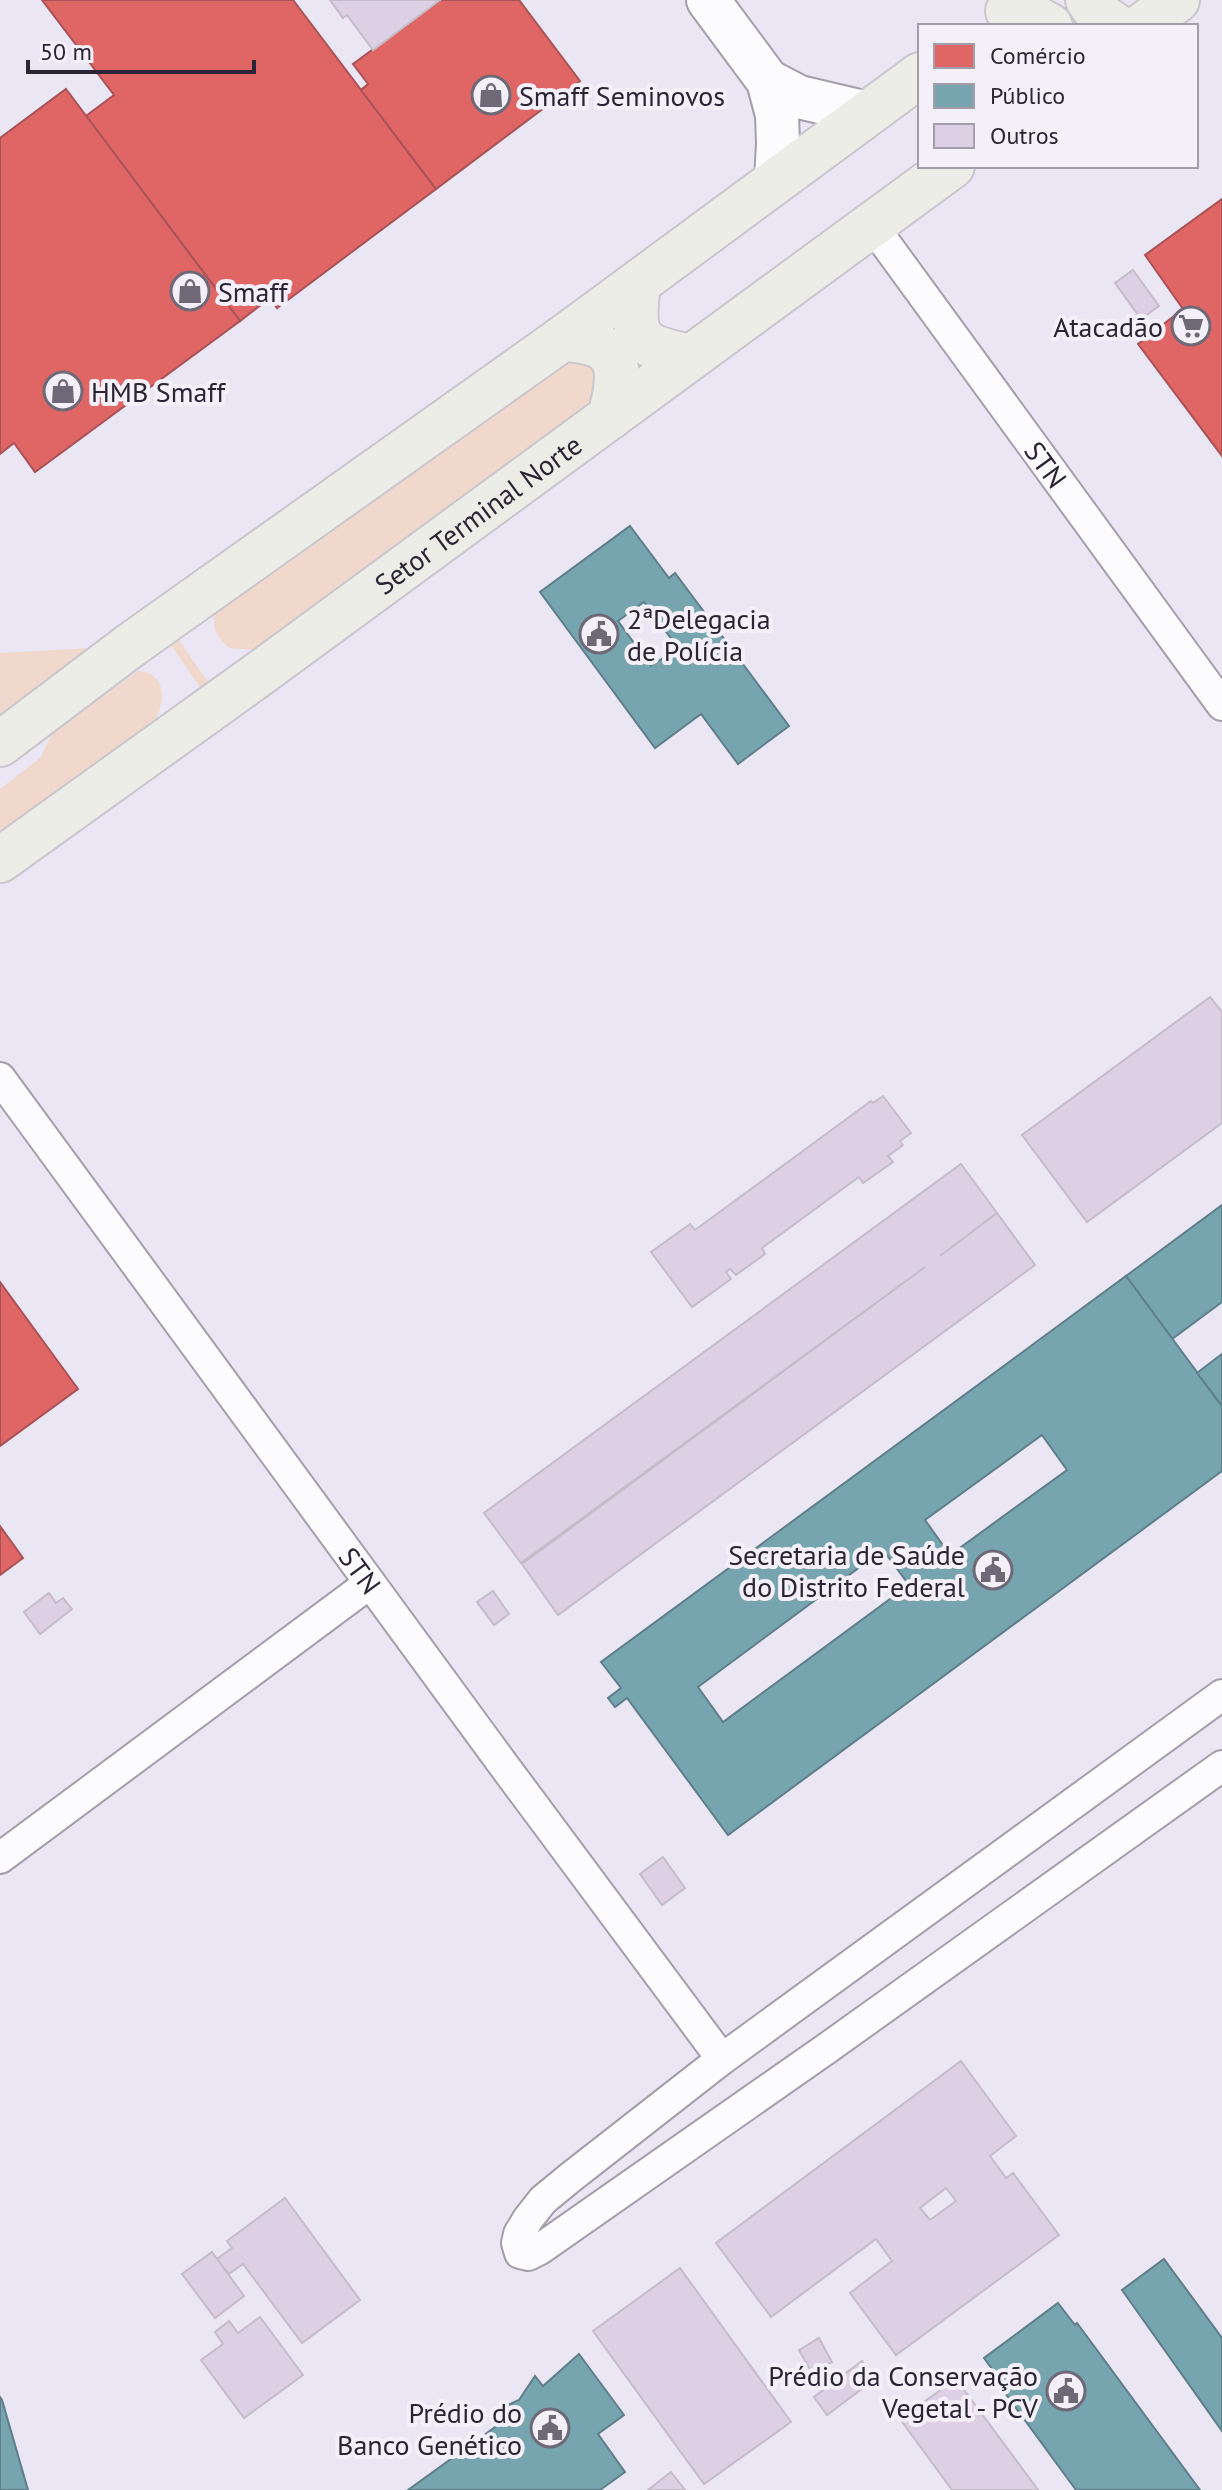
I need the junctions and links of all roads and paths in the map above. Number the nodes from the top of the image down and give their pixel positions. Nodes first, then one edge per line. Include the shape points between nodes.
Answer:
1 (708, 0) edge
2 (1088, 0) edge
3 (1177, 0) edge
4 (1006, 12) edge
5 (1046, 24) edge
6 (1113, 24) edge
7 (1145, 24) edge
8 (918, 76) edge
9 (768, 81) junction
10 (867, 113) junction
11 (949, 168) edge
12 (776, 181) junction
13 (872, 225) junction
14 (638, 284) junction
15 (562, 339) junction
16 (691, 357) junction
17 (610, 417) junction
18 (1222, 705) edge
19 (0, 744) edge
20 (0, 860) edge
21 (0, 1078) edge
22 (370, 1583) junction
23 (1222, 1695) edge
24 (1222, 1766) edge
25 (0, 1858) edge
26 (722, 2059) junction

1 - 9 main road
2 - 6 main road
3 - 7 main road
4 - 5 main road via 1025,12
8 - 10 main road
9 - 10 main road via 799,97
9 - 12 main road via 777,115
10 - 12 main road
11 - 13 main road, Setor Terminal Norte
12 - 14 main road
13 - 16 main road, Setor Terminal Norte
13 - 18 street, STN
14 - 15 main road
14 - 16 main road via 635,325 640,338 652,347
15 - 17 main road via 597,345 611,356 618,385
15 - 19 main road via 232,571
16 - 17 main road, Setor Terminal Norte
17 - 20 main road, Setor Terminal Norte
21 - 22 street, STN
22 - 25 street
22 - 26 street, STN
23 - 26 street
24 - 26 street via 540,2249 520,2253 519,2234 543,2200

